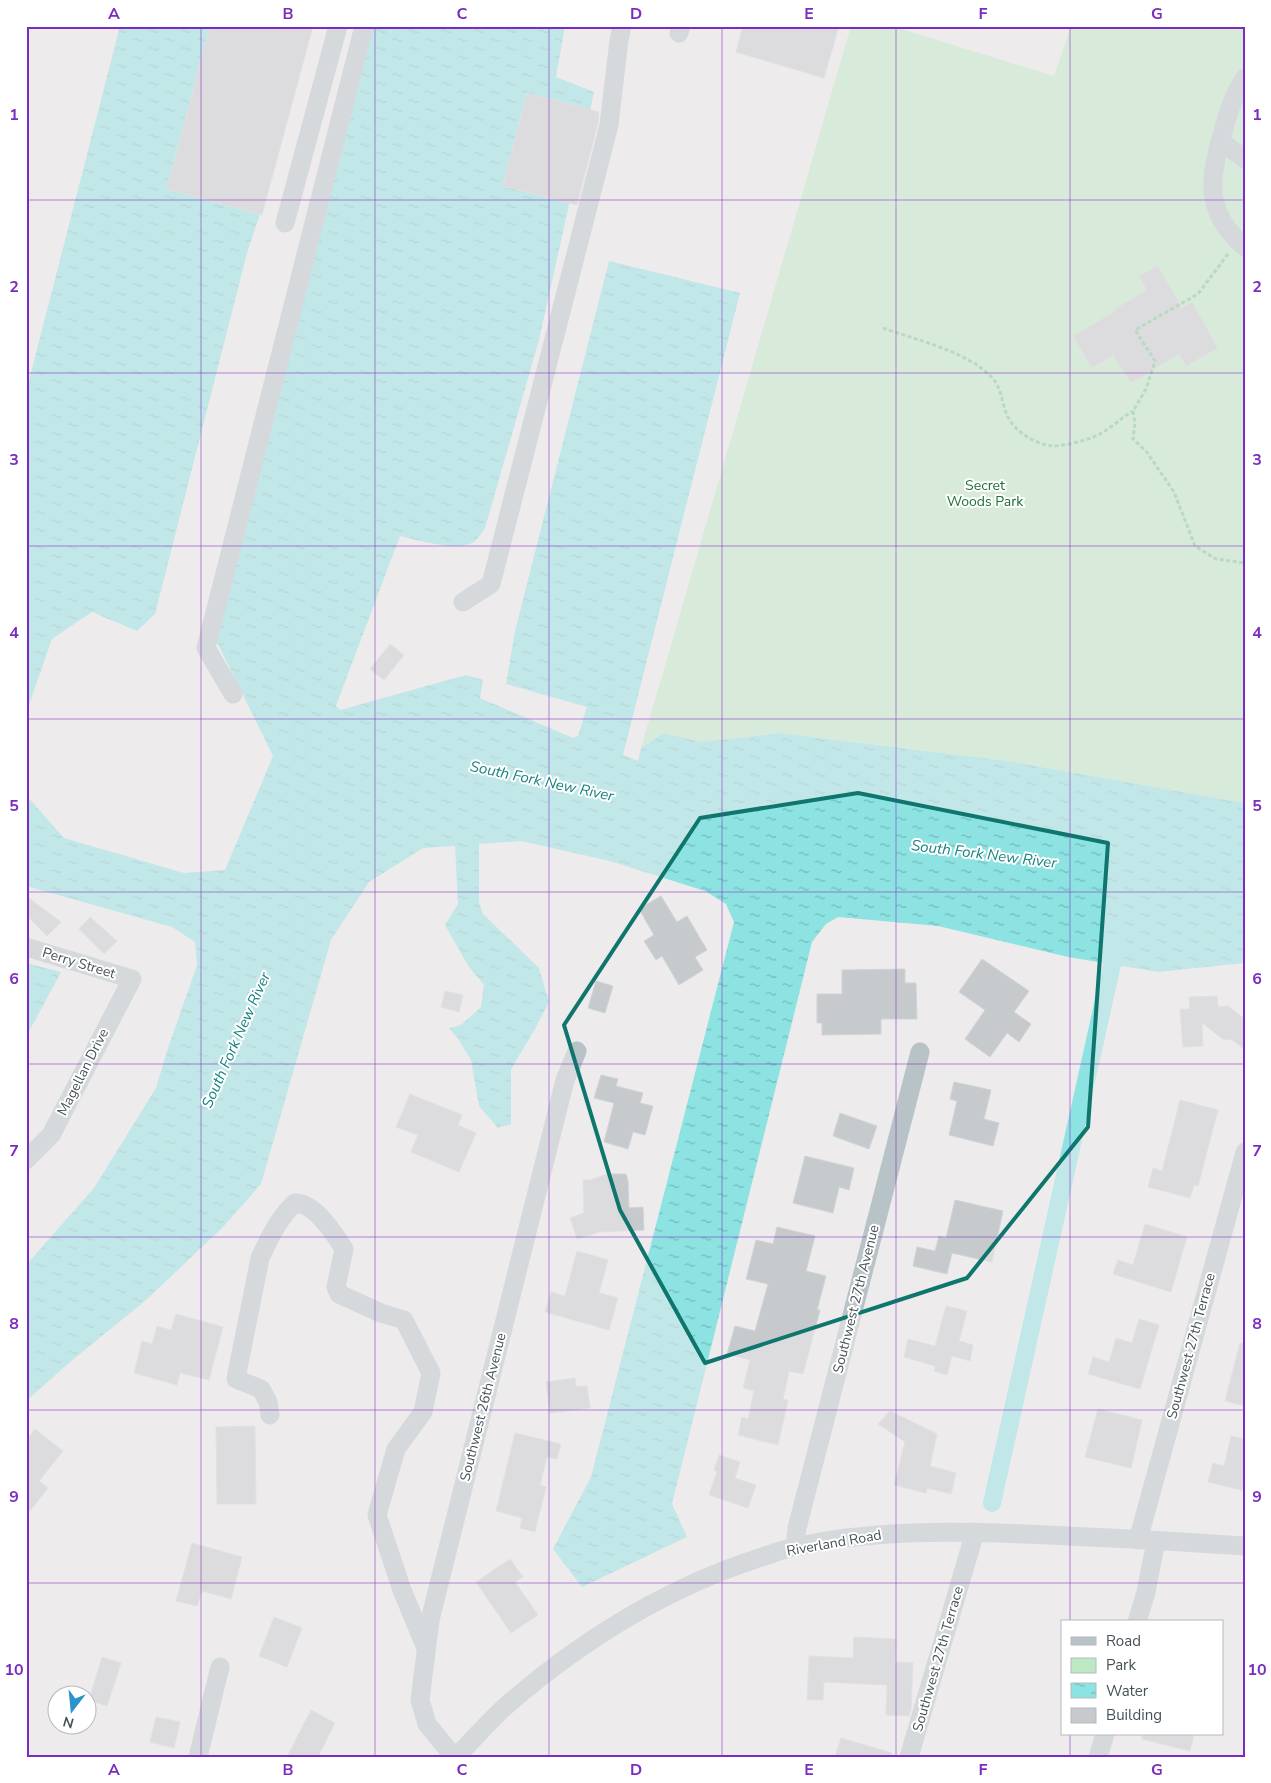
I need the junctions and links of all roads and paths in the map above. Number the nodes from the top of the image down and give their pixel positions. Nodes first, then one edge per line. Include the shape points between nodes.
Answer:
1 (338, 26) edge
2 (364, 26) edge
3 (622, 26) edge
4 (1245, 78) edge
5 (1220, 141) junction
6 (1245, 159) edge
7 (285, 223) dead end
8 (1241, 244) edge
9 (883, 328) dead end
10 (1133, 411) junction
11 (1245, 563) edge
12 (463, 602) dead end
13 (233, 694) dead end
14 (26, 947) edge
15 (132, 979) joint
16 (577, 1051) dead end
17 (920, 1052) dead end
18 (1245, 1152) edge
19 (26, 1160) edge
20 (270, 1415) dead end
21 (975, 1532) junction
22 (1147, 1540) junction
23 (798, 1546) junction
24 (1245, 1546) edge
25 (1138, 1620) edge
26 (426, 1648) junction
27 (220, 1667) dead end
28 (1104, 1736) edge
29 (198, 1757) edge
30 (455, 1757) edge
31 (909, 1757) edge
32 (1098, 1757) edge

1 - 7 street
2 - 13 street via 206,648
3 - 12 street via 610,126 490,584
4 - 5 street via 1239,86
5 - 6 street
5 - 8 street via 1212,190 1222,223
8 - 10 path via 1198,294 1135,330 1155,361 1146,389
9 - 10 path via 957,353 980,368 994,380 1010,422 1027,438 1053,446 1073,442 1098,435
10 - 11 path via 1133,439 1146,451 1174,492 1195,546 1216,559
14 - 15 street, Perry Street
15 - 19 street, Magellan Drive via 51,1135
16 - 26 street, Southwest 26th Avenue via 565,1080 430,1620
17 - 23 street, Southwest 27th Avenue via 797,1528
18 - 22 street, Southwest 27th Terrace
20 - 26 street via 261,1388 236,1379 260,1258 289,1208 300,1203 307,1205 332,1229 344,1249 336,1287 339,1294 404,1320 431,1373 424,1412 396,1449 377,1515
21 - 22 street, Riverland Road
21 - 23 street, Riverland Road via 893,1532
21 - 31 street, Southwest 27th Terrace
22 - 24 street, Riverland Road
22 - 25 street, Southwest 27th Terrace via 1146,1592
23 - 30 street, Riverland Road via 686,1586 627,1618 564,1660 506,1706
26 - 30 street, Southwest 26th Avenue via 420,1700 427,1724
27 - 29 street
28 - 32 street

